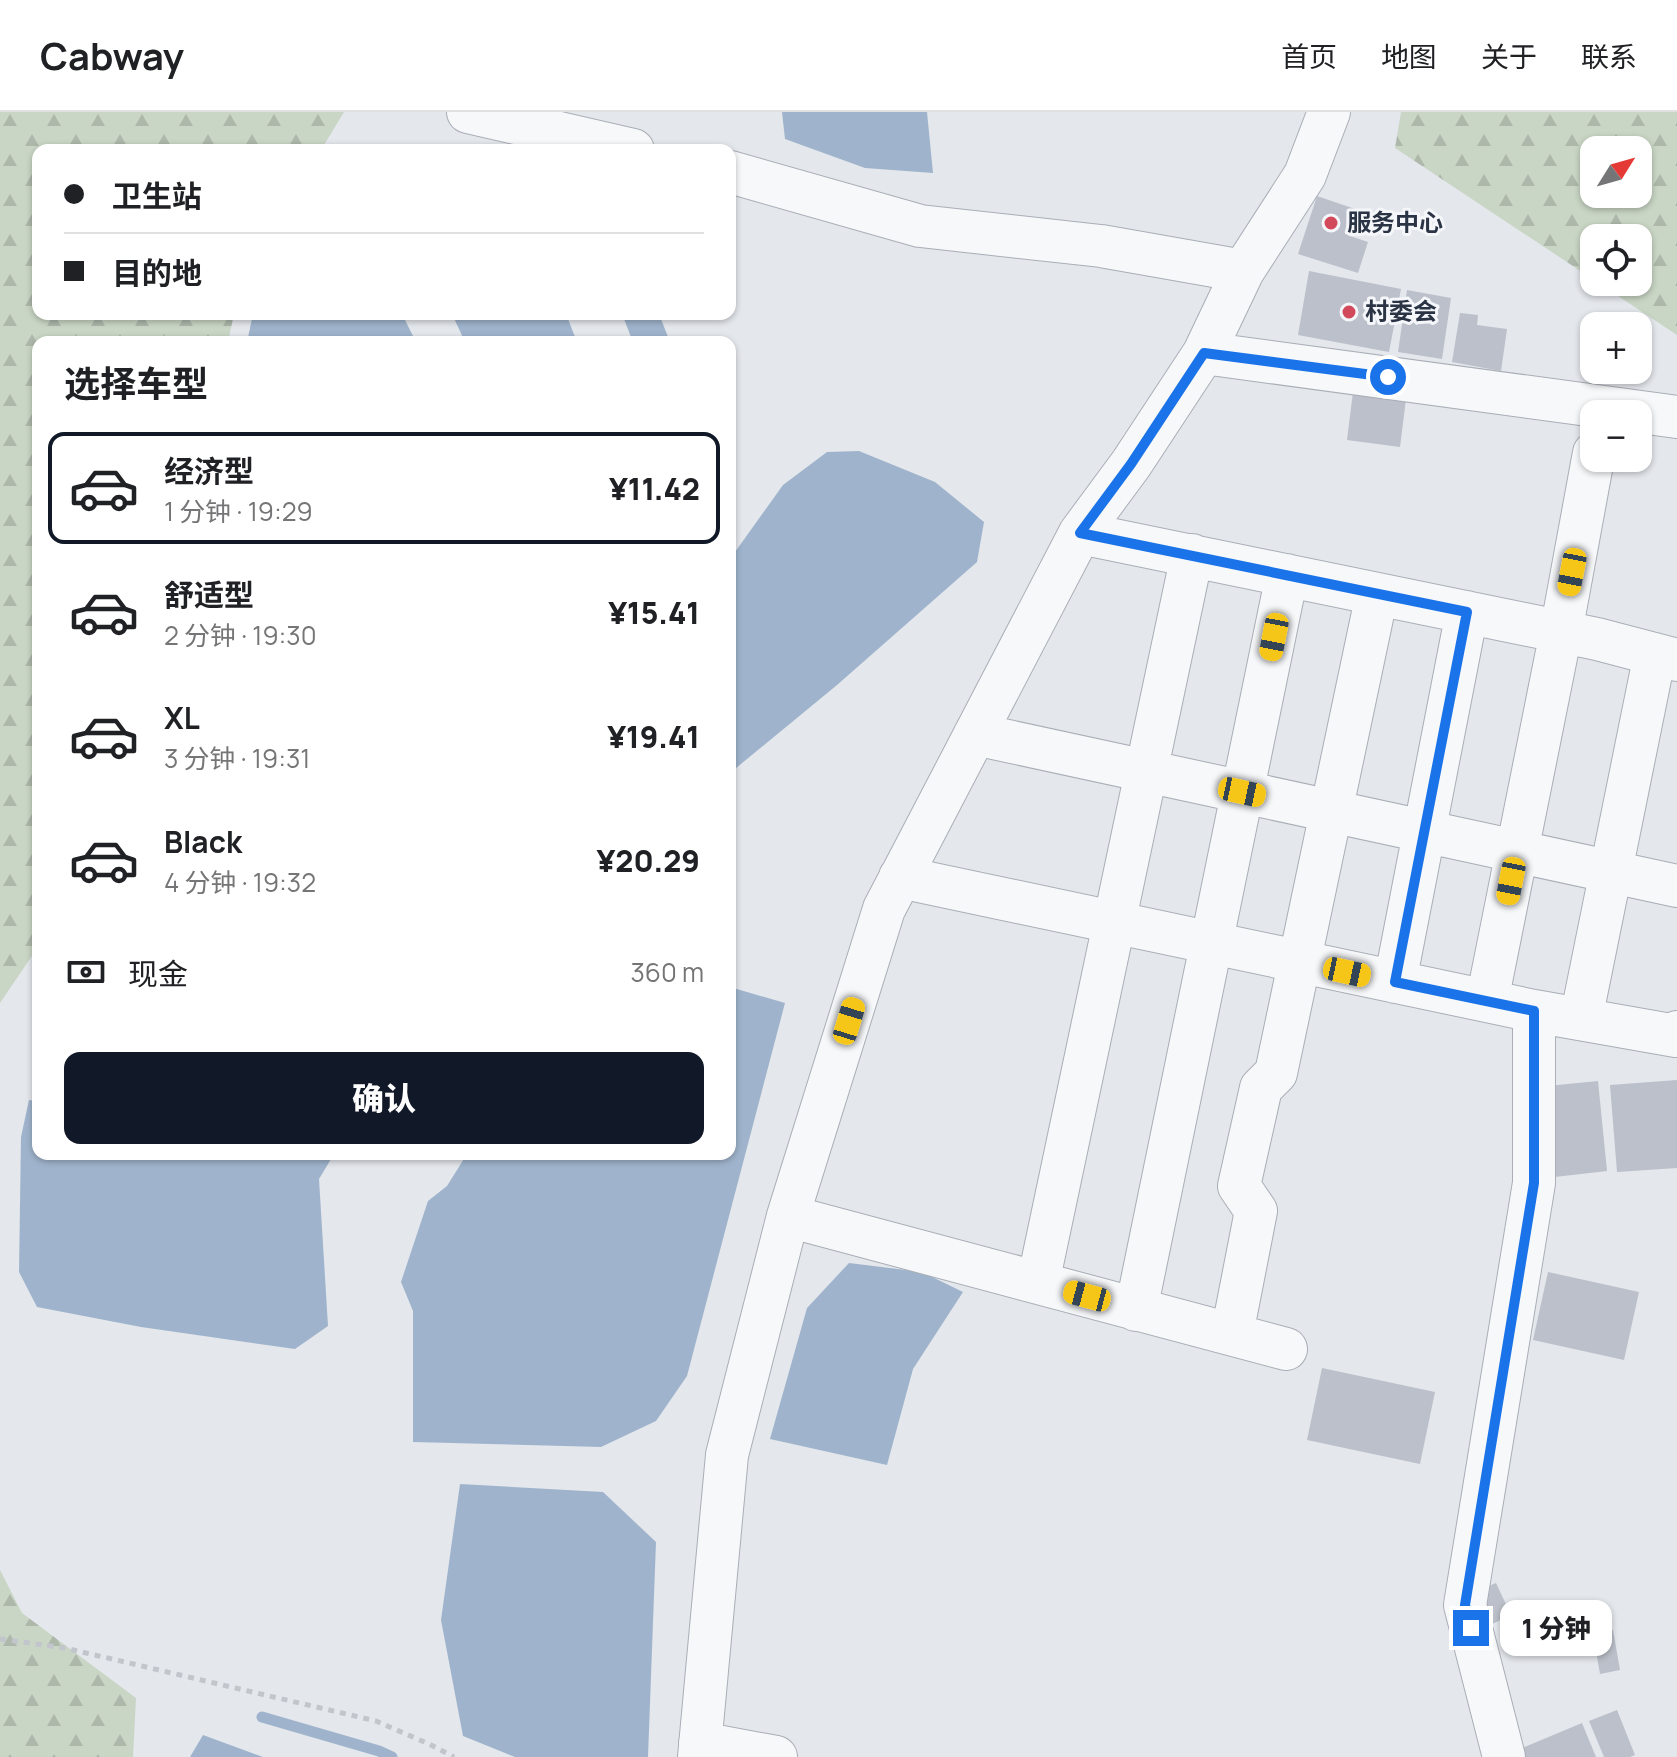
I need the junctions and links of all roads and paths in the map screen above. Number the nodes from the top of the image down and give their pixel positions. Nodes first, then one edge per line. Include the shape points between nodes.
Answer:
1 (468, 112) edge
2 (1329, 112) edge
3 (607, 144) edge
4 (736, 174) edge
5 (1243, 271) junction
6 (1204, 353) junction
7 (1580, 407) edge
8 (1652, 415) edge
9 (1677, 417) edge
10 (1590, 472) edge
11 (1080, 533) junction
12 (1192, 555) junction
13 (1287, 575) junction
14 (1377, 594) junction
15 (1467, 612) junction
16 (1561, 632) junction
17 (1666, 657) edge
18 (975, 734) junction
19 (1146, 771) junction
20 (1242, 792) junction
21 (1331, 811) junction
22 (1424, 832) junction
23 (1517, 851) junction
24 (1611, 872) junction
25 (900, 877) junction
26 (1677, 886) edge
27 (1114, 922) junction
28 (1211, 943) junction
29 (1300, 961) junction
30 (1395, 982) junction
31 (1487, 1001) junction
32 (1534, 1011) junction
33 (1581, 1019) junction
34 (1677, 1032) edge
35 (788, 1216) junction
36 (1038, 1283) junction
37 (1136, 1310) junction
38 (1232, 1334) junction
39 (1286, 1349) dead end
40 (0, 1639) edge
41 (699, 1750) edge
42 (454, 1757) edge
43 (776, 1757) edge
44 (1504, 1757) edge

1 - 3 street
2 - 5 street via 1305,175
4 - 5 street via 920,226 1101,246
5 - 6 street
6 - 7 street
6 - 11 street
8 - 9 street
10 - 16 street
11 - 12 street
11 - 18 street
12 - 13 street
12 - 19 street
13 - 14 street
13 - 20 street
14 - 15 street
14 - 21 street
15 - 16 street
15 - 22 street
16 - 17 street
16 - 23 street
17 - 24 street
18 - 19 street
18 - 25 street
19 - 20 street
19 - 27 street
20 - 21 street
20 - 28 street
21 - 22 street
21 - 29 street
22 - 23 street
22 - 30 street
23 - 24 street
23 - 31 street
24 - 26 street
24 - 33 street
25 - 27 street
25 - 35 street via 884,909
27 - 28 street
27 - 36 street
28 - 29 street
28 - 37 street
29 - 30 street
29 - 38 street via 1276,1073 1261,1088 1239,1186 1256,1211
30 - 31 street
31 - 32 street
32 - 33 street
32 - 44 street via 1534,1183 1465,1605
33 - 34 street via 1676,1036
35 - 36 street
35 - 41 street via 727,1455
36 - 37 street
37 - 38 street
38 - 39 street
40 - 42 path via 65,1648 376,1721
41 - 43 street

